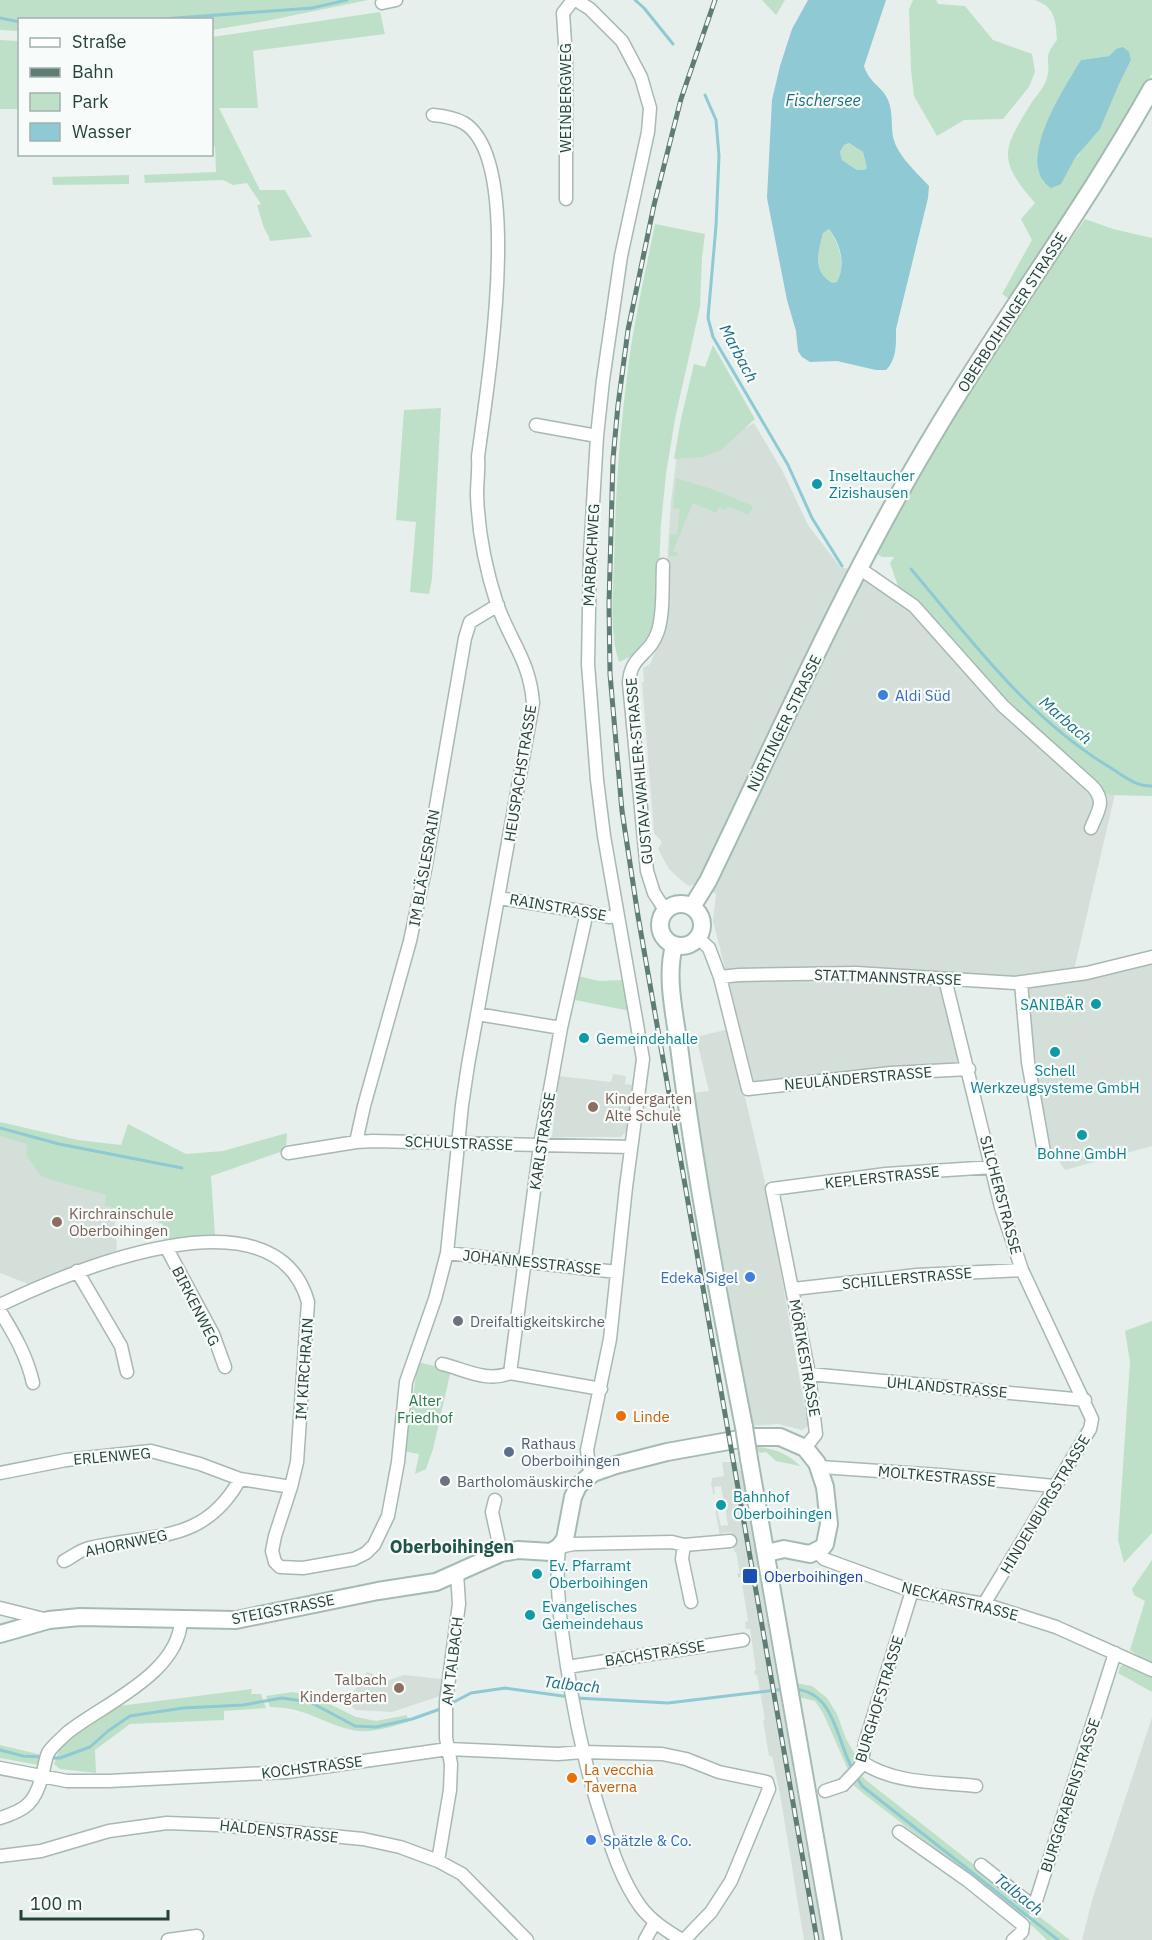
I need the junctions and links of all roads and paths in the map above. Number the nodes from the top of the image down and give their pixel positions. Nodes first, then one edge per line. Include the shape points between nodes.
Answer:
1 (396, 0) edge
2 (575, 0) edge
3 (382, 3) dead end
4 (1152, 88) edge
5 (433, 116) dead end
6 (566, 199) dead end
7 (536, 425) dead end
8 (597, 436) junction
9 (874, 537) joint
10 (663, 565) dead end
11 (859, 568) junction
12 (498, 605) junction
13 (1091, 828) dead end
14 (499, 897) junction
15 (692, 907) junction
16 (665, 910) junction
17 (587, 912) junction
18 (618, 916) junction
19 (698, 938) junction
20 (674, 946) junction
21 (1152, 957) edge
22 (720, 977) junction
23 (945, 979) junction
24 (1021, 982) junction
25 (477, 1014) junction
26 (561, 1028) junction
27 (969, 1069) junction
28 (356, 1142) junction
29 (632, 1142) junction
30 (459, 1143) junction
31 (540, 1145) junction
32 (1044, 1152) dead end
33 (288, 1153) dead end
34 (993, 1167) junction
35 (772, 1189) joint
36 (166, 1247) junction
37 (447, 1253) junction
38 (526, 1261) junction
39 (1022, 1270) junction
40 (77, 1271) junction
41 (617, 1272) junction
42 (793, 1289) junction
43 (0, 1305) edge
44 (0, 1311) edge
45 (442, 1364) dead end
46 (225, 1366) dead end
47 (127, 1372) dead end
48 (510, 1373) junction
49 (809, 1374) junction
50 (33, 1383) dead end
51 (601, 1389) junction
52 (1085, 1400) junction
53 (805, 1448) junction
54 (819, 1467) junction
55 (0, 1473) edge
56 (593, 1473) junction
57 (240, 1479) junction
58 (291, 1486) junction
59 (1054, 1486) junction
60 (495, 1500) dead end
61 (730, 1540) dead end
62 (684, 1545) junction
63 (560, 1548) junction
64 (817, 1552) junction
65 (501, 1553) junction
66 (767, 1553) junction
67 (64, 1561) dead end
68 (275, 1562) joint
69 (457, 1573) junction
70 (912, 1591) junction
71 (691, 1602) dead end
72 (984, 1604) junction
73 (0, 1608) edge
74 (49, 1620) junction
75 (181, 1620) junction
76 (0, 1635) edge
77 (743, 1640) dead end
78 (1115, 1653) junction
79 (567, 1667) junction
80 (1152, 1670) edge
81 (448, 1749) junction
82 (582, 1752) junction
83 (0, 1768) edge
84 (856, 1770) junction
85 (44, 1771) junction
86 (976, 1786) dead end
87 (825, 1791) dead end
88 (0, 1818) edge
89 (899, 1832) dead end
90 (0, 1856) edge
91 (438, 1861) junction
92 (981, 1865) dead end
93 (655, 1922) junction
94 (197, 1936) dead end
95 (168, 1940) edge
96 (527, 1940) edge
97 (645, 1940) edge
98 (683, 1940) edge
99 (833, 1940) edge
100 (1014, 1940) edge

1 - 3 street
2 - 6 street, WEINBERGWEG via 563,13
2 - 8 street, MARBACHWEG via 590,9 622,41 641,77 650,108 609,335
4 - 9 main road, OBERBOIHINGER STRASSE via 935,431
5 - 12 street, HEUSPACHSTRASSE via 465,123 476,136 484,149 496,198 500,235 477,493 486,560
7 - 8 street
8 - 18 street, MARBACHWEG via 588,664 597,780
9 - 11 main road, NÜRTINGER STRASSE
10 - 16 street, GUSTAV-WAHLER-STRASSE via 658,631 652,646 631,667 629,683 647,871
11 - 13 street via 914,606 1003,706 1093,787 1100,795 1100,807
11 - 15 main road, NÜRTINGER STRASSE via 713,872
12 - 14 street, HEUSPACHSTRASSE via 528,671 532,703
12 - 28 street, IM BLÄSLESRAIN via 470,622 465,638 410,941
14 - 17 street, RAINSTRASSE
14 - 25 street, HEUSPACHSTRASSE
15 - 16 main road via 679,904
15 - 19 main road via 702,924
16 - 20 main road via 660,931
17 - 18 street, RAINSTRASSE
17 - 26 street, KARLSTRASSE
18 - 29 street, MARBACHWEG via 644,1059
19 - 20 main road via 688,945
19 - 22 street via 709,948
20 - 66 main road, bridge via 673,992 685,1093 728,1353
21 - 24 street, STATTMANNSTRASSE via 1087,973
22 - 23 street, STATTMANNSTRASSE via 856,973
22 - 27 street, NEULÄNDERSTRASSE via 748,1089 891,1073
23 - 24 street, STATTMANNSTRASSE
23 - 27 street, SILCHERSTRASSE
24 - 32 street
25 - 26 street
25 - 30 street, HEUSPACHSTRASSE
26 - 31 street, KARLSTRASSE
27 - 34 street, SILCHERSTRASSE
28 - 30 street, SCHULSTRASSE
28 - 33 street, SCHULSTRASSE
29 - 31 street, SCHULSTRASSE
29 - 41 street
30 - 31 street, SCHULSTRASSE
30 - 37 street, HEUSPACHSTRASSE
31 - 38 street, KARLSTRASSE
34 - 35 street, KEPLERSTRASSE via 886,1174
34 - 39 street, SILCHERSTRASSE via 1001,1207
35 - 42 street, MÖRIKESTRASSE
36 - 40 street, IM KIRCHRAIN
36 - 46 street, BIRKENWEG via 213,1334
36 - 58 street, IM KIRCHRAIN via 217,1243 252,1247 285,1263 303,1286 308,1319 297,1462
37 - 38 street, JOHANNESSTRASSE
37 - 68 street, HEUSPACHSTRASSE via 406,1382 390,1507 374,1545 354,1559 303,1568 280,1567
38 - 41 street, JOHANNESSTRASSE
38 - 48 street, KARLSTRASSE
39 - 42 street, SCHILLERSTRASSE via 917,1275
39 - 52 street, SILCHERSTRASSE
40 - 43 street, IM KIRCHRAIN
40 - 47 street via 121,1346
41 - 51 street
42 - 49 street, MÖRIKESTRASSE
44 - 50 street via 30,1368
45 - 48 street via 474,1375 501,1377
48 - 51 street
49 - 52 street, UHLANDSTRASSE
49 - 53 street, MÖRIKESTRASSE via 816,1434
51 - 56 street via 587,1450
52 - 59 street, HINDENBURGSTRASSE via 1092,1419 1090,1429
53 - 54 main road
53 - 56 main road via 780,1437 752,1437 667,1452
54 - 59 street, MOLTKESTRASSE
54 - 64 main road via 829,1524 825,1544
55 - 57 street, ERLENWEG via 66,1460 151,1451
56 - 63 main road via 578,1486 573,1497
57 - 58 street, ERLENWEG
57 - 67 street, AHORNWEG via 230,1497 197,1524 158,1538 86,1549
58 - 68 street, IM KIRCHRAIN via 275,1536
59 - 72 street, HINDENBURGSTRASSE
60 - 65 street via 492,1512
61 - 62 street
62 - 63 street via 574,1544
62 - 71 street via 682,1562
63 - 65 main road, STEIGSTRASSE via 550,1552
63 - 79 street via 558,1598
64 - 66 main road, NECKARSTRASSE via 805,1554 784,1549
64 - 70 street, NECKARSTRASSE via 824,1559
65 - 69 main road, STEIGSTRASSE
66 - 99 main road
69 - 75 main road, STEIGSTRASSE via 436,1582 236,1620
69 - 81 street, AM TALBACH via 459,1604 446,1706
70 - 72 street, NECKARSTRASSE
70 - 84 street, BURGHOFSTRASSE
72 - 78 street, NECKARSTRASSE via 1056,1627
73 - 74 street, STEIGSTRASSE
74 - 75 main road, STEIGSTRASSE
74 - 76 main road
75 - 85 street via 176,1641 157,1669 68,1733 48,1753
77 - 79 street, BACHSTRASSE
78 - 80 street, NECKARSTRASSE
78 - 92 street, BURGGRABENSTRASSE via 1034,1907
79 - 82 street
81 - 82 street, KOCHSTRASSE
81 - 85 street, KOCHSTRASSE via 288,1772 67,1781
81 - 91 street, AM TALBACH via 450,1790
82 - 93 street via 612,1850 640,1907
82 - 98 street, KOCHSTRASSE via 662,1754 769,1785 731,1881 711,1912
83 - 85 street, KOCHSTRASSE
84 - 86 street
84 - 87 street, BURGHOFSTRASSE via 840,1787
85 - 88 street via 36,1796 27,1807
89 - 100 street via 1023,1925
90 - 91 street, HALDENSTRASSE via 41,1851 109,1831 167,1823 363,1839
91 - 96 street, HALDENSTRASSE via 462,1874
93 - 97 street
93 - 98 street
94 - 95 street

